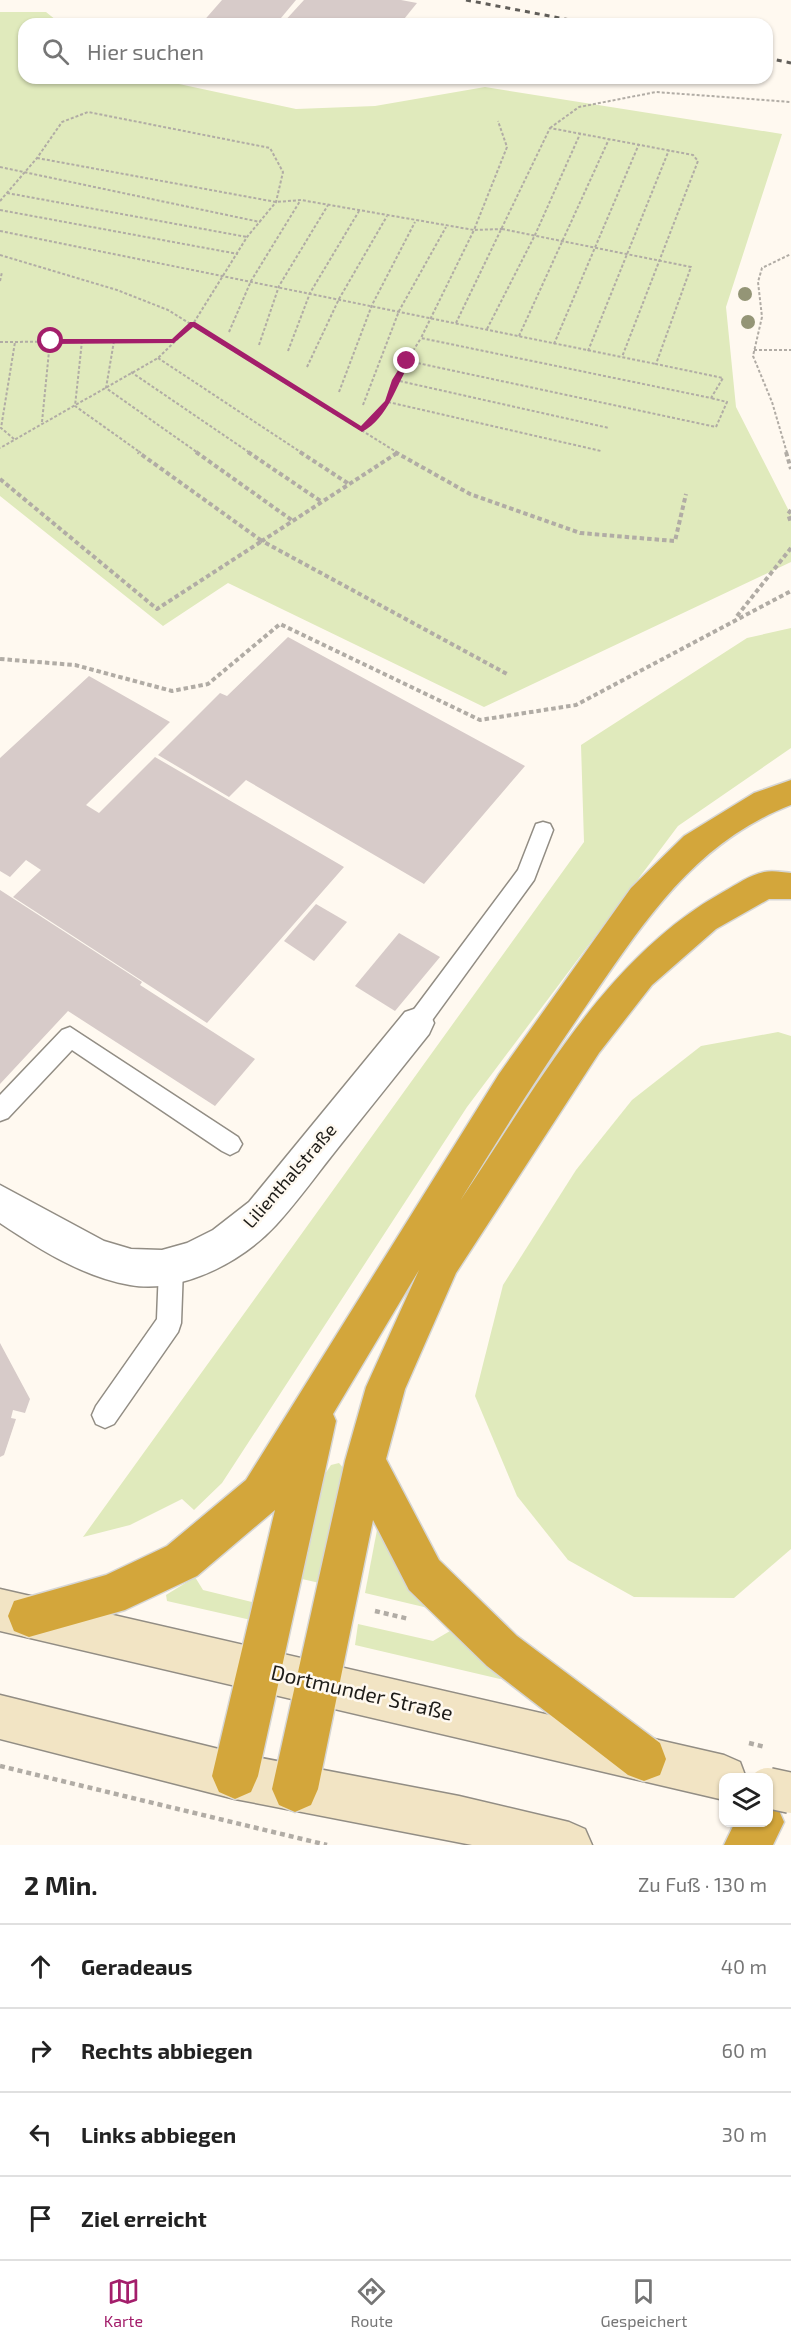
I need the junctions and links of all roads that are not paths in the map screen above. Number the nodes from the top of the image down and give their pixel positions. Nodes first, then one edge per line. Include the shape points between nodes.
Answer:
1 (791, 792) edge
2 (543, 830) dead end
3 (791, 886) edge
4 (417, 1023) joint
5 (0, 1111) edge
6 (230, 1144) dead end
7 (0, 1202) edge
8 (171, 1268) junction
9 (323, 1393) junction
10 (105, 1415) dead end
11 (365, 1461) junction
12 (14, 1613) edge
13 (260, 1670) junction
14 (318, 1684) junction
15 (0, 1717) edge
16 (644, 1759) junction
17 (791, 1773) edge
18 (235, 1776) junction
19 (719, 1777) edge
20 (295, 1789) junction
21 (773, 1789) edge
22 (791, 1793) edge
23 (773, 1802) edge
24 (758, 1827) edge
25 (569, 1845) edge
26 (747, 1845) edge

1 - 9 highway via 765,802 695,845 643,898 511,1085
2 - 4 lane via 527,874
3 - 11 highway via 765,885 704,919 640,975 587,1042 444,1260 386,1388
4 - 8 street, Lilienthalstraße via 262,1214 233,1240 198,1260
5 - 6 lane via 70,1037
7 - 8 street, Lilienthalstraße via 57,1240 97,1257 138,1268
8 - 10 lane via 169,1323
9 - 12 highway via 261,1496 182,1562 110,1595
9 - 13 highway
11 - 14 highway
11 - 16 highway via 424,1575 502,1651
12 - 13 main road, Dortmunder Straße
13 - 14 main road, Dortmunder Straße
13 - 18 highway
14 - 16 main road, Dortmunder Straße
14 - 20 highway
15 - 18 main road
16 - 19 main road, Dortmunder Straße
17 - 23 highway
18 - 20 main road
20 - 25 main road
21 - 22 main road, bridge
24 - 26 highway

